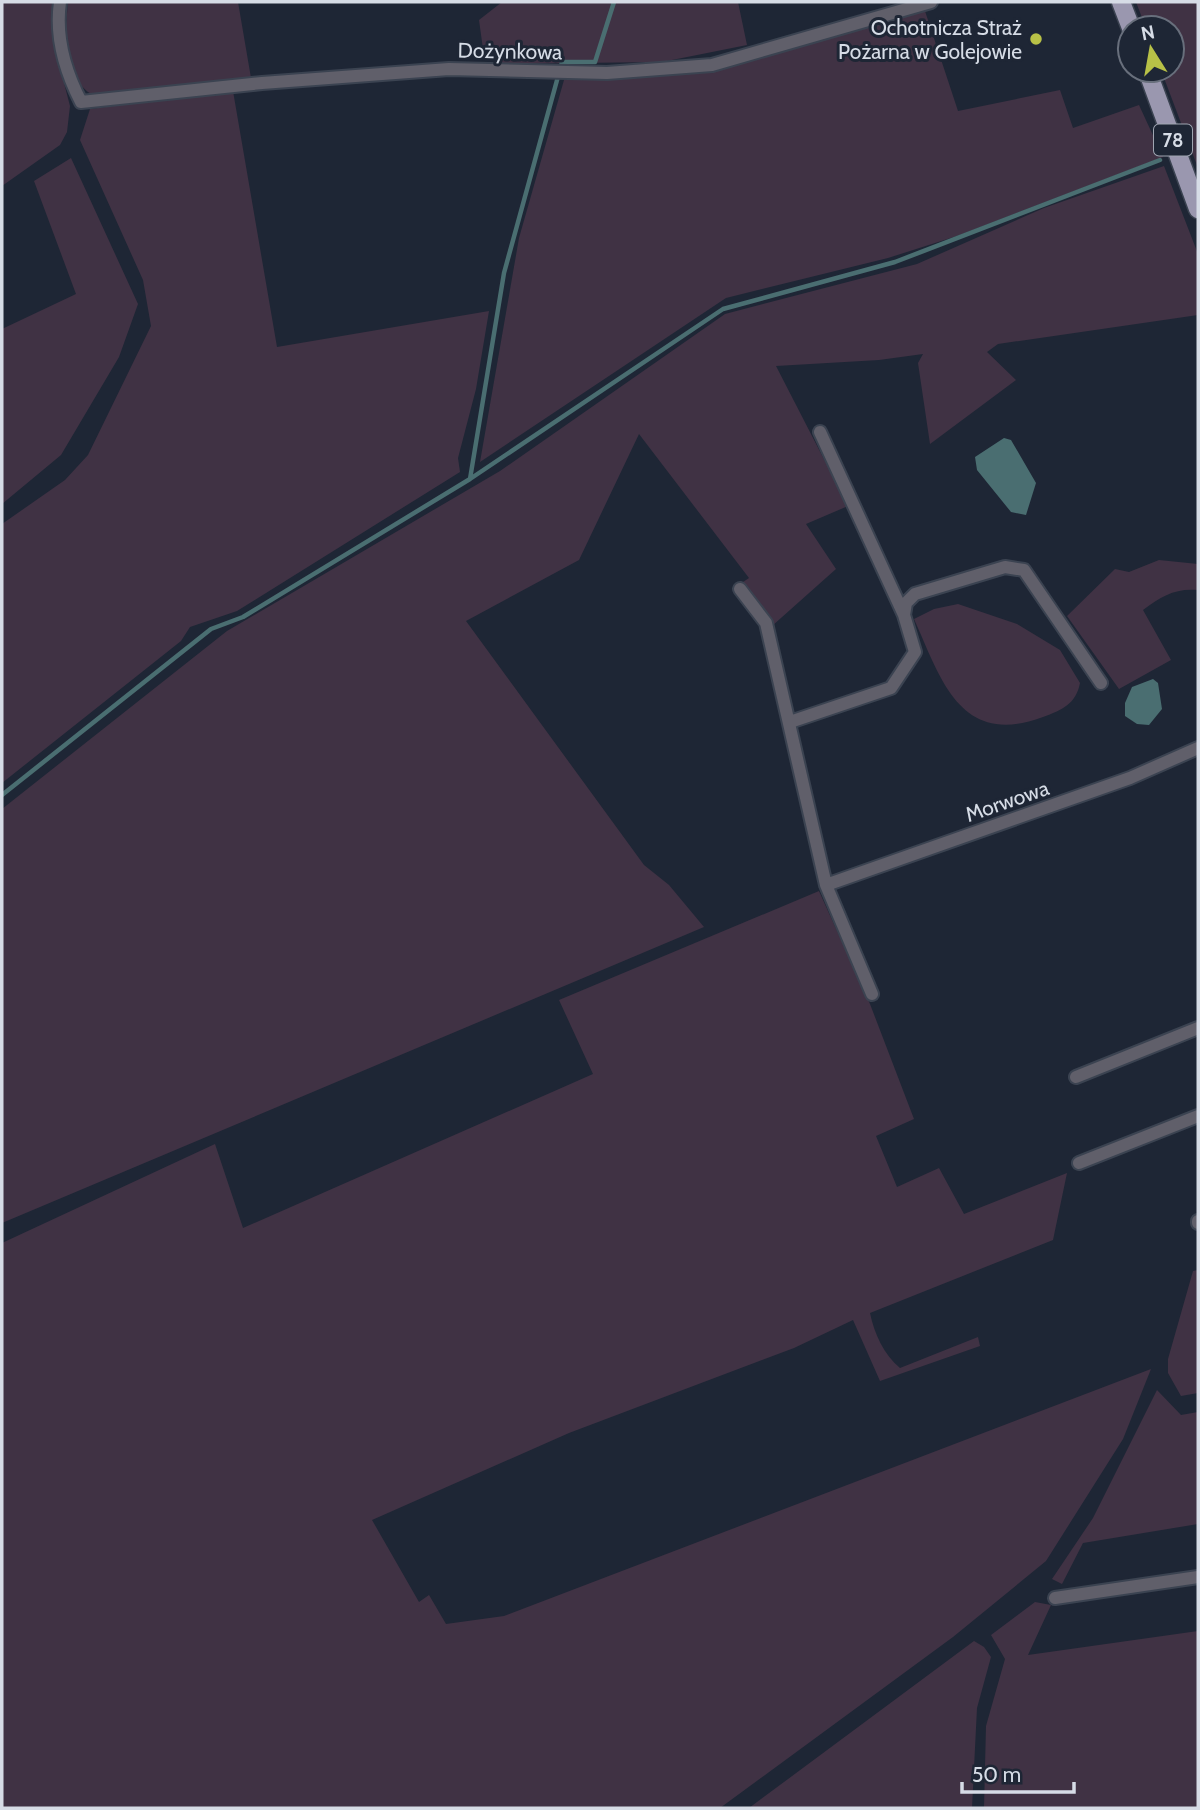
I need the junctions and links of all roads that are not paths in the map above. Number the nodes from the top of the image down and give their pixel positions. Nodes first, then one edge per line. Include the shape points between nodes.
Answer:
1 (60, 2) edge
2 (931, 2) edge
3 (1152, 84) edge
4 (1198, 209) edge
5 (820, 432) dead end
6 (740, 589) dead end
7 (904, 615) junction
8 (1101, 683) dead end
9 (790, 722) junction
10 (1198, 748) edge
11 (826, 885) junction
12 (872, 994) dead end
13 (1198, 1028) edge
14 (1076, 1077) dead end
15 (1198, 1116) edge
16 (1079, 1163) dead end
17 (1198, 1577) edge
18 (1055, 1598) dead end

1 - 2 street, Dożynkowa via 64,66 81,102 449,69 660,71 712,65
3 - 4 main road, 78
5 - 7 street
6 - 9 street via 766,624
7 - 8 street via 906,603 915,594 1013,566 1024,570
7 - 9 street via 915,652 891,688
9 - 11 street
10 - 11 street, Morwowa via 1130,778
11 - 12 street
13 - 14 street
15 - 16 street
17 - 18 street

